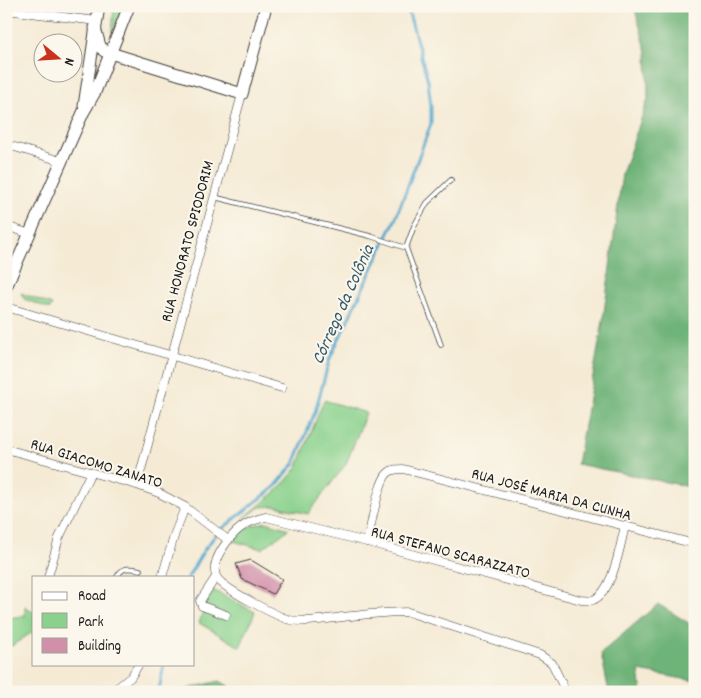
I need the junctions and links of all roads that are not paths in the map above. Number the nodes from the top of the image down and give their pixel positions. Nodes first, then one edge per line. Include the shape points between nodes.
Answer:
1 (99, 6) edge
2 (129, 6) edge
3 (266, 6) edge
4 (6, 10) edge
5 (96, 24) junction
6 (110, 53) junction
7 (242, 94) junction
8 (83, 113) junction
9 (8, 145) dead end
10 (61, 161) junction
11 (451, 180) dead end
12 (214, 197) junction
13 (6, 226) edge
14 (30, 234) junction
15 (406, 248) junction
16 (6, 287) edge
17 (6, 307) edge
18 (441, 345) dead end
19 (172, 356) junction
20 (282, 388) dead end
21 (6, 449) edge
22 (90, 472) junction
23 (137, 485) junction
24 (186, 507) junction
25 (625, 526) junction
26 (225, 538) junction
27 (367, 542) junction
28 (695, 544) edge
29 (140, 570) dead end
30 (48, 576) edge
31 (118, 576) edge
32 (162, 576) edge
33 (216, 577) junction
34 (226, 615) dead end
35 (138, 666) edge
36 (112, 692) edge
37 (566, 692) edge

1 - 5 main road
2 - 6 main road
3 - 7 main road, RUA HONORATO SPIODORIM
4 - 5 street
5 - 6 main road via 100,46
5 - 8 main road
6 - 7 main road
6 - 8 main road
7 - 12 street, RUA HONORATO SPIODORIM
8 - 10 main road
9 - 10 street
10 - 14 main road
11 - 15 lane via 427,203
12 - 15 lane
12 - 19 street, RUA HONORATO SPIODORIM
13 - 14 street
14 - 16 main road
15 - 18 lane
17 - 19 street
19 - 20 street
19 - 23 street, RUA HONORATO SPIODORIM
21 - 22 street, RUA GIACOMO ZANATO
22 - 23 street, RUA GIACOMO ZANATO
22 - 30 street via 59,538
23 - 24 street, RUA GIACOMO ZANATO
24 - 26 street, RUA GIACOMO ZANATO
24 - 32 street
25 - 27 street, RUA STEFANO SCARAZZATO via 610,580 602,593 591,601
25 - 27 street, RUA JOSÉ MARIA DA CUNHA via 403,469 390,471 382,481
25 - 28 street, RUA JOSÉ MARIA DA CUNHA
26 - 27 street, RUA STEFANO SCARAZZATO via 254,519 266,518
26 - 33 street, RUA STEFANO SCARAZZATO via 215,566
29 - 31 lane via 127,568
33 - 34 street via 200,601 202,606
33 - 37 street via 241,597 289,620 408,612 540,655 552,663
35 - 36 street via 131,677

